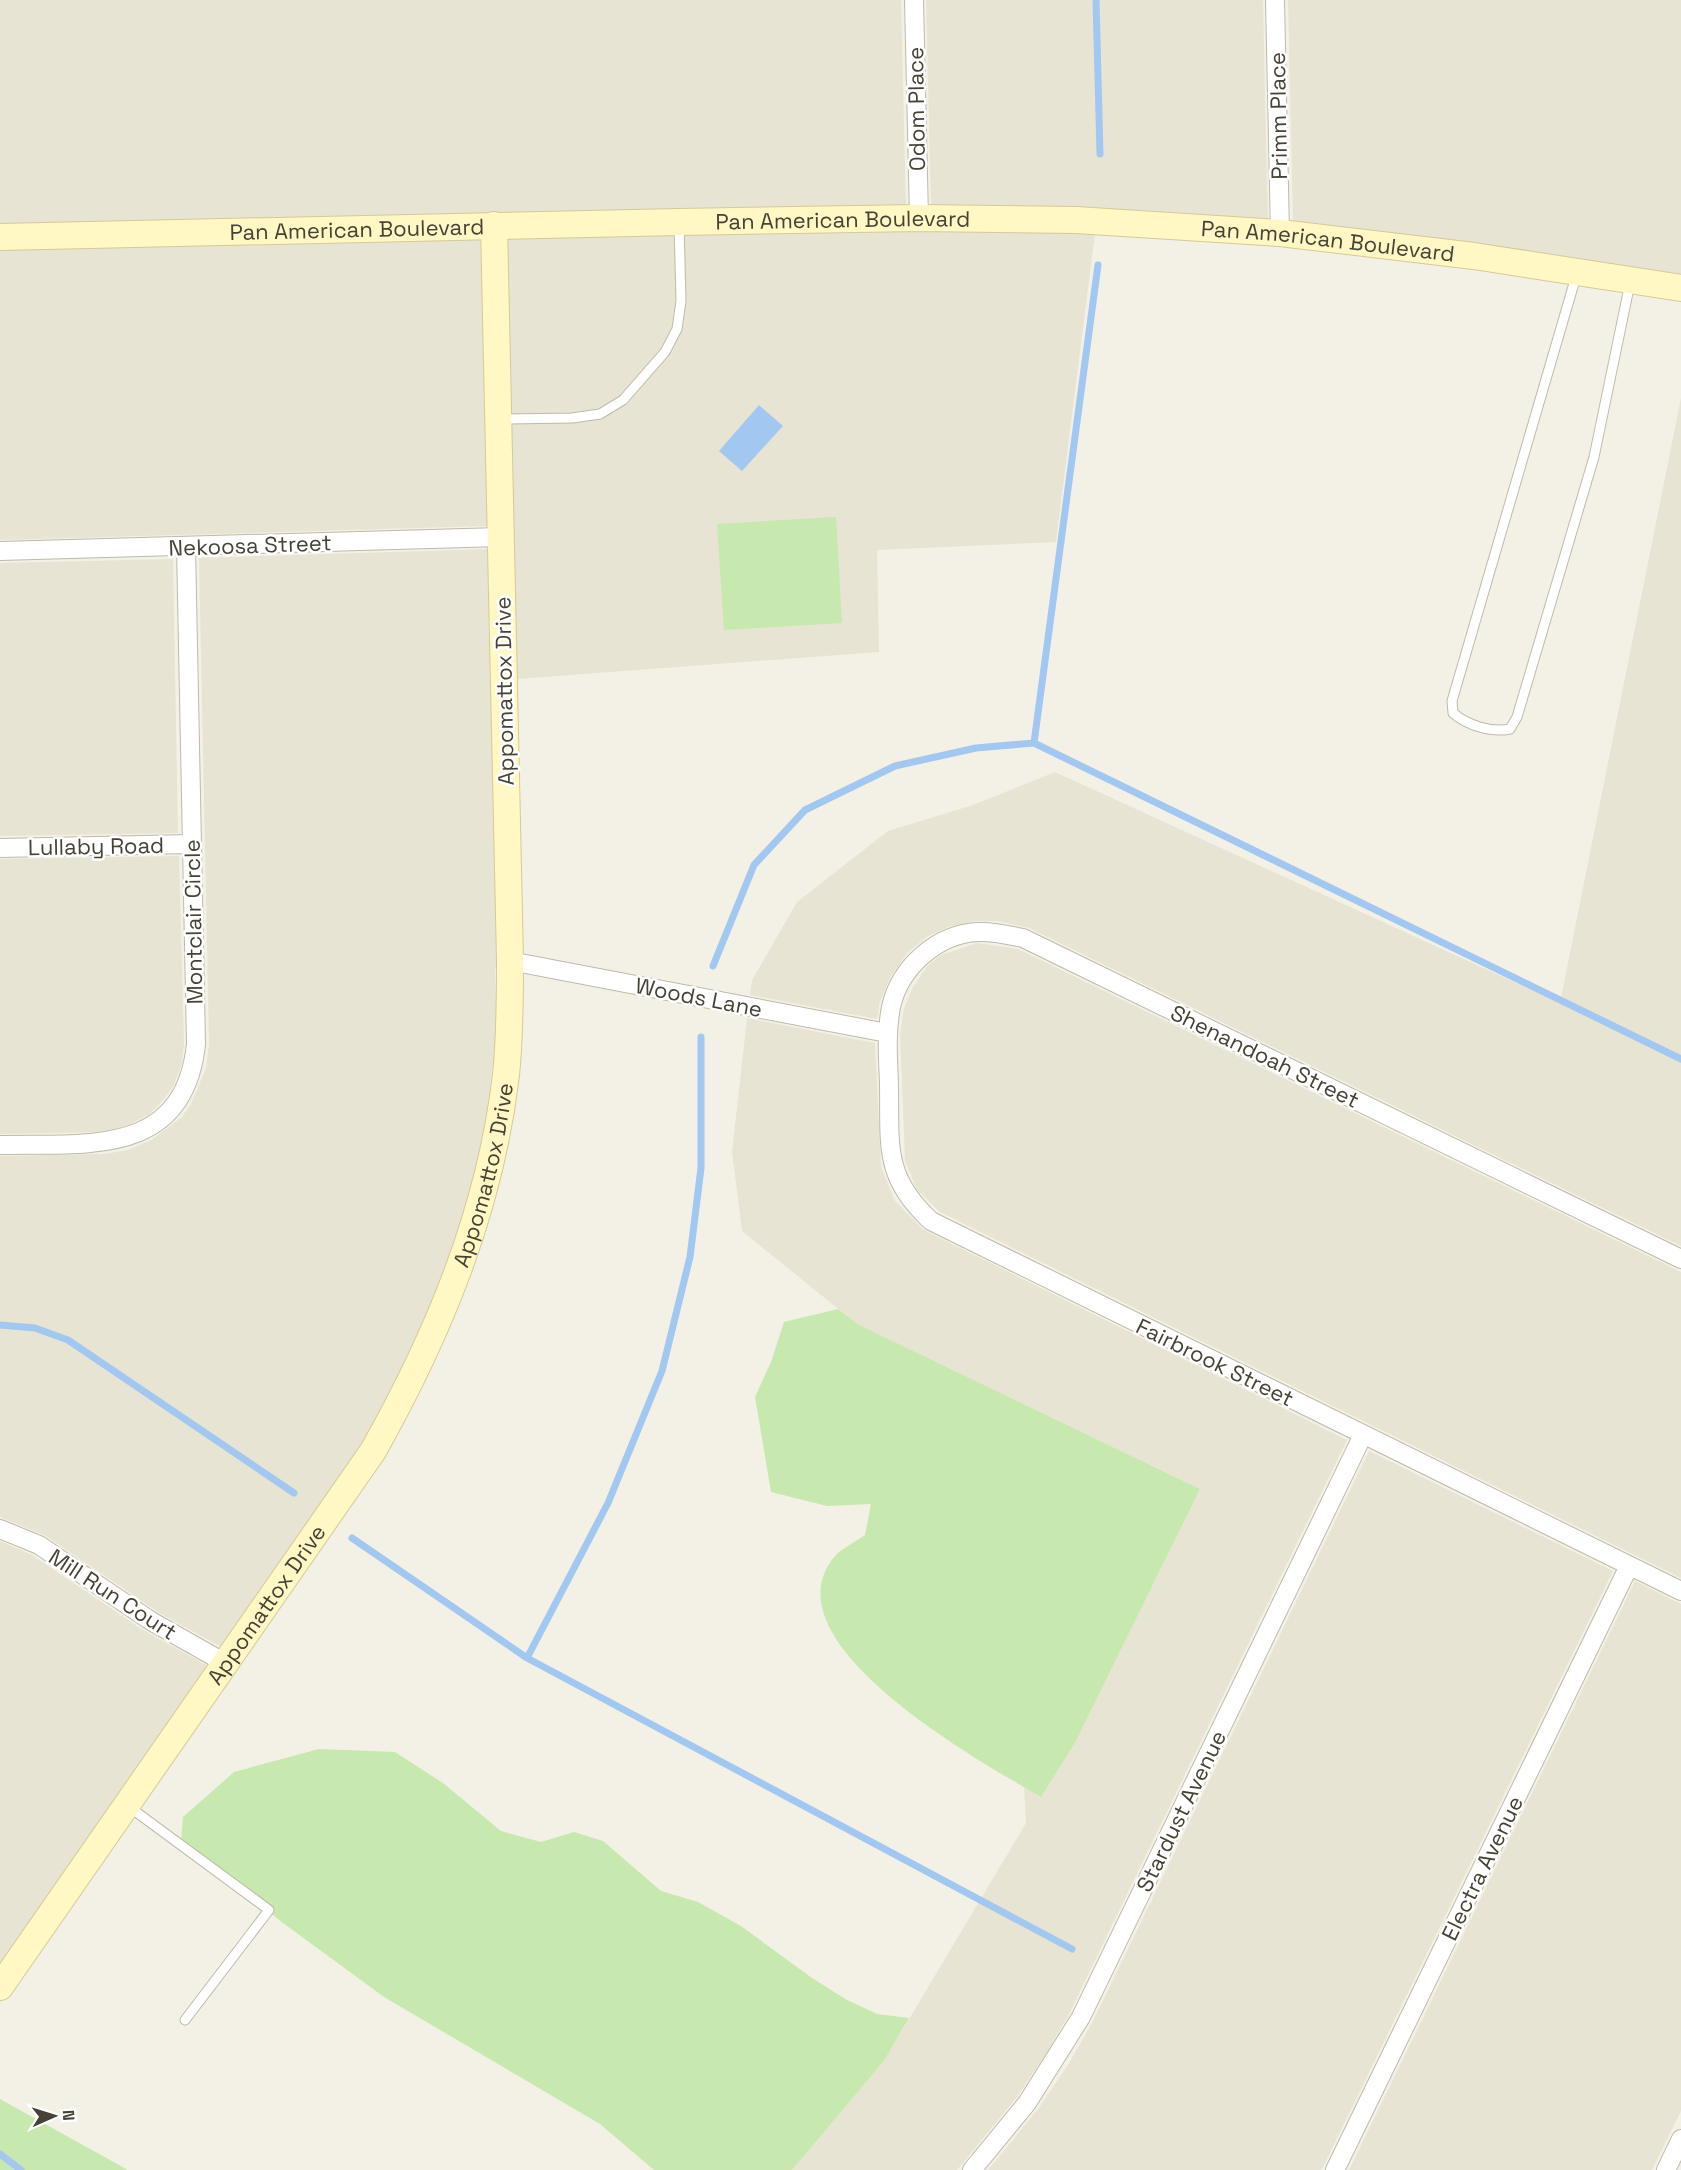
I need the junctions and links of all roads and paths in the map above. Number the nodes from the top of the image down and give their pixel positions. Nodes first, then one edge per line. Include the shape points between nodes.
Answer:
1 (914, 0) edge
2 (1275, 0) edge
3 (919, 218) junction
4 (679, 222) junction
5 (494, 225) junction
6 (1280, 233) junction
7 (0, 237) edge
8 (1577, 271) junction
9 (1631, 279) junction
10 (1681, 288) edge
11 (498, 419) junction
12 (501, 537) junction
13 (186, 547) junction
14 (0, 551) edge
15 (191, 844) junction
16 (0, 848) edge
17 (510, 961) junction
18 (887, 1033) junction
19 (0, 1145) edge
20 (1681, 1259) edge
21 (1363, 1435) junction
22 (0, 1529) edge
23 (1629, 1566) junction
24 (1681, 1591) edge
25 (225, 1663) junction
26 (126, 1804) junction
27 (0, 1987) edge
28 (184, 2020) dead end
29 (1681, 2139) edge
30 (972, 2170) edge
31 (1335, 2170) edge
32 (1666, 2170) edge

1 - 3 street, Odom Place
2 - 6 street, Primm Place
3 - 4 street, Pan American Boulevard
3 - 6 street, Pan American Boulevard via 1076,220
4 - 5 street, Pan American Boulevard
4 - 11 lane via 681,301 677,329 665,352 623,400 600,414
5 - 7 street, Pan American Boulevard
5 - 11 street, Appomattox Drive
6 - 8 street, Pan American Boulevard
8 - 9 street, Pan American Boulevard
8 - 9 lane via 1452,701 1453,713 1461,720 1497,732 1510,729 1516,717 1587,480
9 - 10 street, Pan American Boulevard
11 - 12 street, Appomattox Drive
12 - 13 street, Nekoosa Street
12 - 17 street, Appomattox Drive
13 - 14 street, Nekoosa Street
13 - 15 street, Montclair Circle
15 - 16 street, Lullaby Road
15 - 19 street, Montclair Circle via 196,1044 194,1064 180,1099 156,1124 126,1139
17 - 18 street, Woods Lane
17 - 25 street, Appomattox Drive via 507,1064 496,1137 474,1228 442,1315 411,1383 373,1451
18 - 20 street, Shenandoah Street via 901,982 933,946 976,932 1023,938
18 - 21 street, Fairbrook Street via 893,1164 906,1196 931,1221
21 - 23 street, Fairbrook Street
21 - 30 street, Stardust Avenue via 1081,2017 1027,2103
22 - 25 street, Mill Run Court via 39,1545 151,1621
23 - 24 street, Fairbrook Street
23 - 31 street, Electra Avenue
25 - 26 street, Appomattox Drive
26 - 27 street, Appomattox Drive
26 - 28 lane via 269,1910
29 - 32 street

